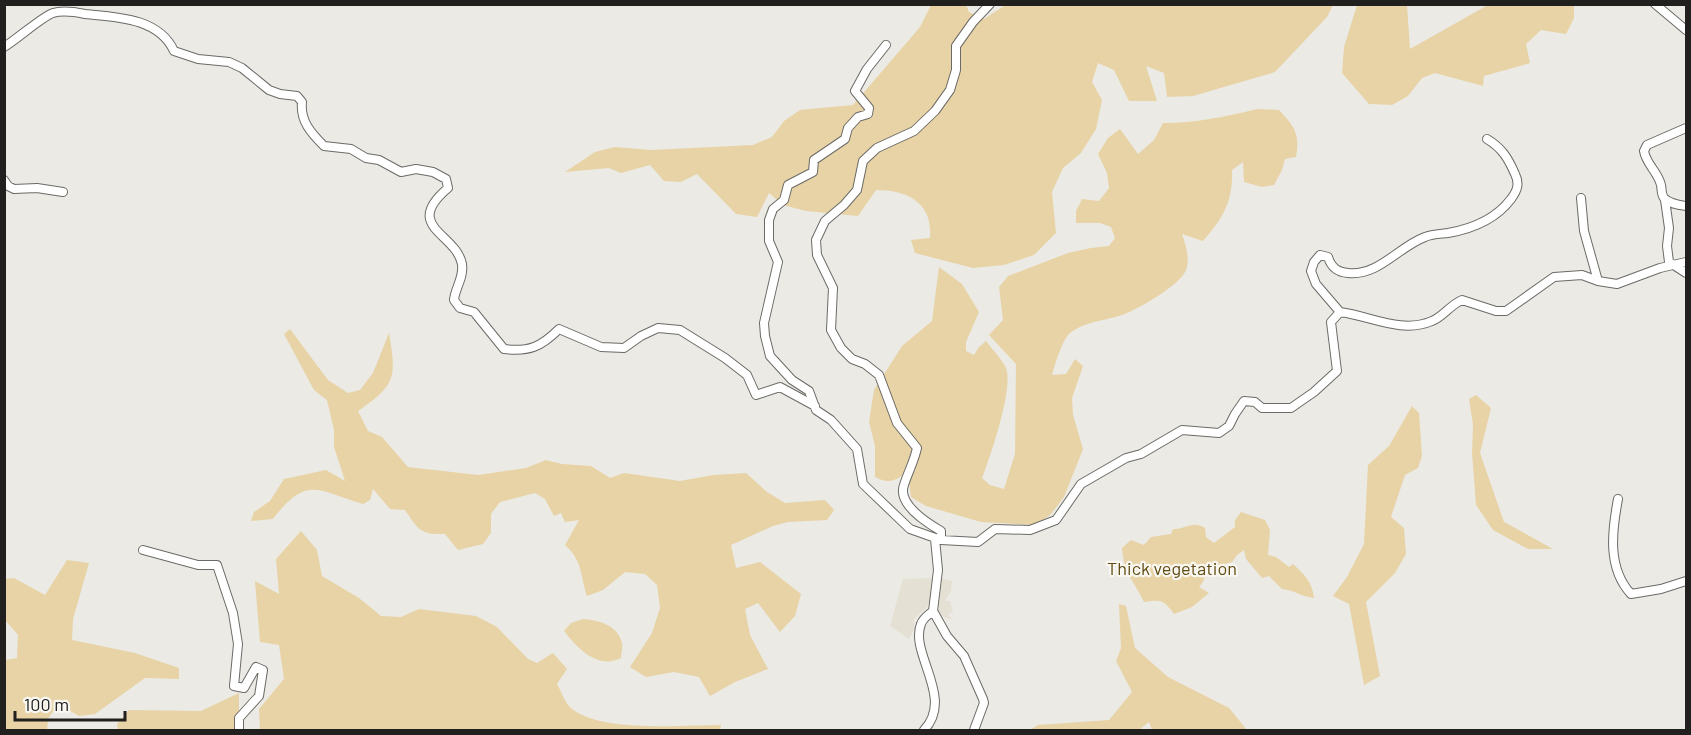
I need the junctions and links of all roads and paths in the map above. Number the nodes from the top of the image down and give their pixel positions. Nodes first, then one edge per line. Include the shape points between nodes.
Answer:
1 (990, 4) edge
2 (1655, 4) edge
3 (72, 8) edge
4 (1686, 30) edge
5 (886, 45) dead end
6 (4, 47) edge
7 (1686, 129) edge
8 (1487, 139) dead end
9 (4, 180) edge
10 (63, 192) dead end
11 (1581, 198) dead end
12 (1665, 200) junction
13 (1686, 206) edge
14 (1686, 262) edge
15 (1676, 265) junction
16 (1686, 273) edge
17 (1598, 280) junction
18 (1340, 312) junction
19 (815, 406) junction
20 (1618, 499) dead end
21 (941, 540) junction
22 (143, 550) dead end
23 (1686, 581) edge
24 (933, 611) junction
25 (239, 730) edge
26 (924, 730) edge
27 (974, 730) edge

1 - 21 street via 956,46 956,70 950,90 940,104 914,131 877,148 863,161 857,190 825,220 816,240 818,255 833,288 831,330 852,359 879,375 897,423 917,448 902,488 905,500 941,531
2 - 4 street
3 - 6 street via 52,13
3 - 19 street via 144,24 174,51 198,59 229,62 269,90 297,96 302,102 305,124 324,146 351,149 401,172 416,169 446,178 447,188 435,200 430,215 435,231 458,253 462,264 454,300 460,308 474,312 504,349 521,351 537,347 559,329 601,347 624,348 658,328 680,330 747,375 756,395 780,387
5 - 19 street via 855,91 870,108 868,114 858,117 845,139 814,160 813,172 788,185 784,200 773,209 770,220 770,242 778,262 764,323 765,336 770,356 792,380 809,391
7 - 12 street via 1647,145 1644,151 1661,183
8 - 18 street via 1506,154 1518,179 1517,190 1508,203 1495,215 1470,227 1422,238 1368,271 1342,272 1330,264 1328,257 1320,255 1311,271 1316,284
9 - 10 street via 14,189
11 - 17 street via 1584,231
12 - 13 street
12 - 15 street via 1669,262
14 - 15 street
15 - 16 street
15 - 17 street via 1617,284
17 - 18 street via 1582,275 1554,277 1506,311 1462,300 1431,322 1423,323 1394,326
18 - 21 street via 1331,322 1337,371 1291,408 1262,408 1255,402 1244,401 1229,426 1219,433 1182,430 1081,484 1056,520 1030,530 994,529 978,542
19 - 21 street via 857,449 864,484 910,529
20 - 23 street via 1613,557 1625,587 1631,594
21 - 24 street
22 - 25 street via 198,565 217,565 238,644 234,686 244,688 256,666 263,670 259,696 239,718
24 - 26 street via 919,626 935,713
24 - 27 street via 964,656 983,699

